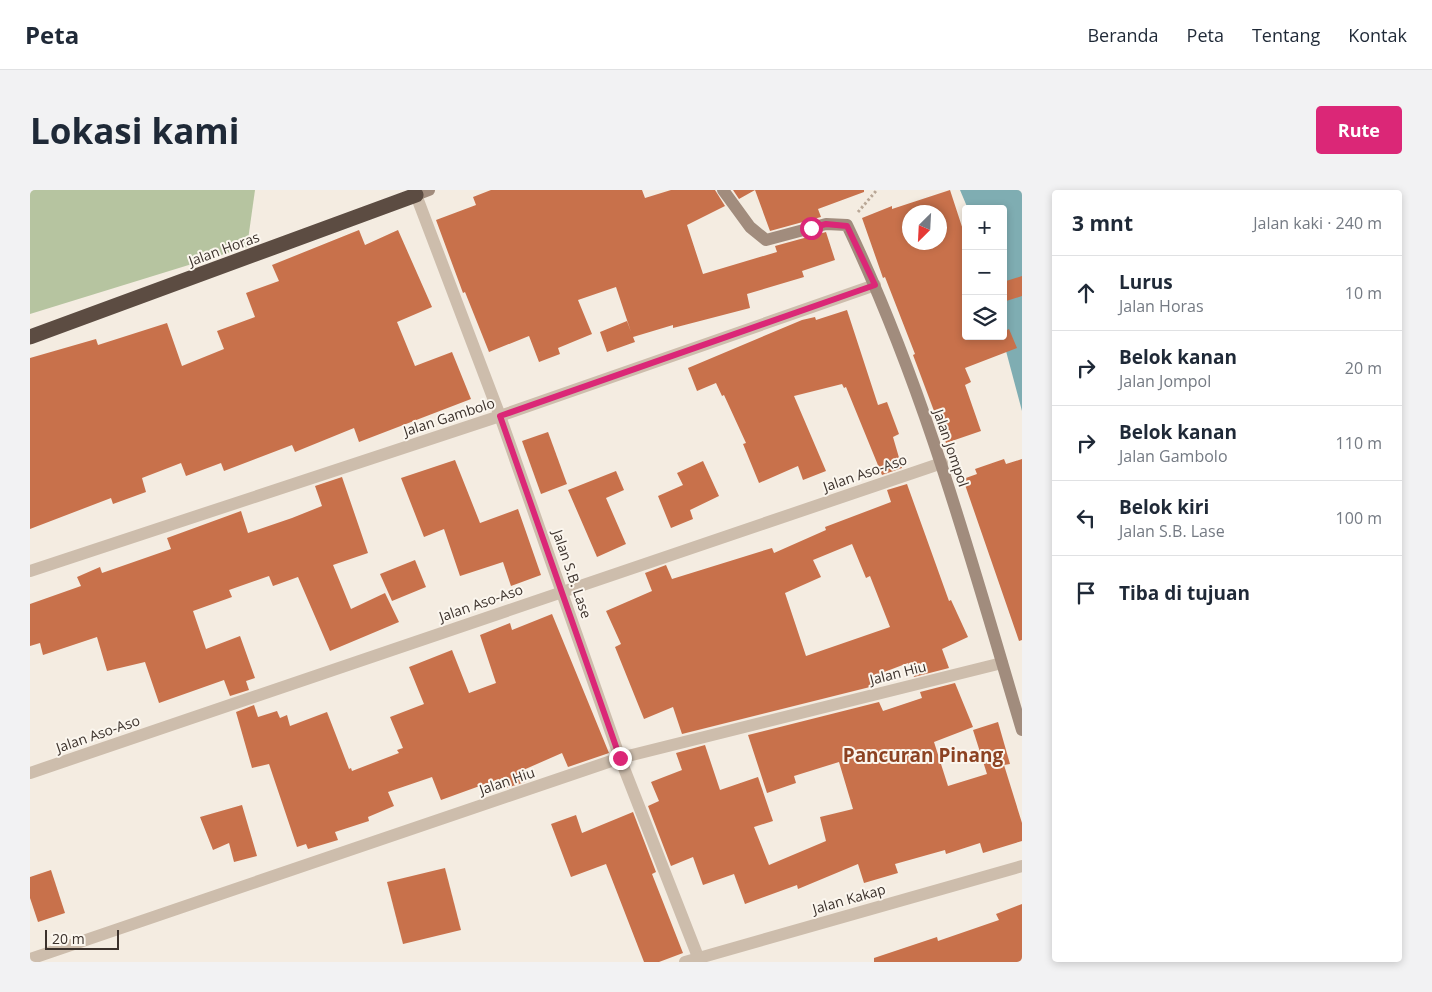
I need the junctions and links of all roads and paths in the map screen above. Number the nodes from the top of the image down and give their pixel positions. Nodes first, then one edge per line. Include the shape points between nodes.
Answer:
1 (723, 190) edge
2 (876, 191) edge
3 (422, 193) edge
4 (847, 226) junction
5 (875, 285) junction
6 (30, 338) edge
7 (500, 416) junction
8 (942, 463) junction
9 (30, 571) edge
10 (562, 591) junction
11 (1002, 663) junction
12 (1022, 730) edge
13 (620, 758) junction
14 (30, 772) edge
15 (1022, 866) edge
16 (30, 959) edge
17 (699, 959) edge
18 (685, 962) edge

1 - 4 street via 750,227 766,240 826,224
2 - 4 path
3 - 6 highway, Jalan Horas
3 - 7 street, Jalan S.B. Lase
4 - 5 street, Jalan Jompol
5 - 7 street, Jalan Gambolo
5 - 8 street, Jalan Jompol
7 - 9 street, Jalan Gambolo
7 - 10 street, Jalan S.B. Lase
8 - 10 street, Jalan Aso-Aso
8 - 11 street, Jalan Jompol
10 - 13 street, Jalan S.B. Lase
10 - 14 street, Jalan Aso-Aso
11 - 12 street, Jalan Jompol
11 - 13 street, Jalan Hiu
13 - 16 street, Jalan Hiu
13 - 17 street, Jalan S.B. Lase
15 - 17 street, Jalan Kakap
17 - 18 street, Jalan Kakap

